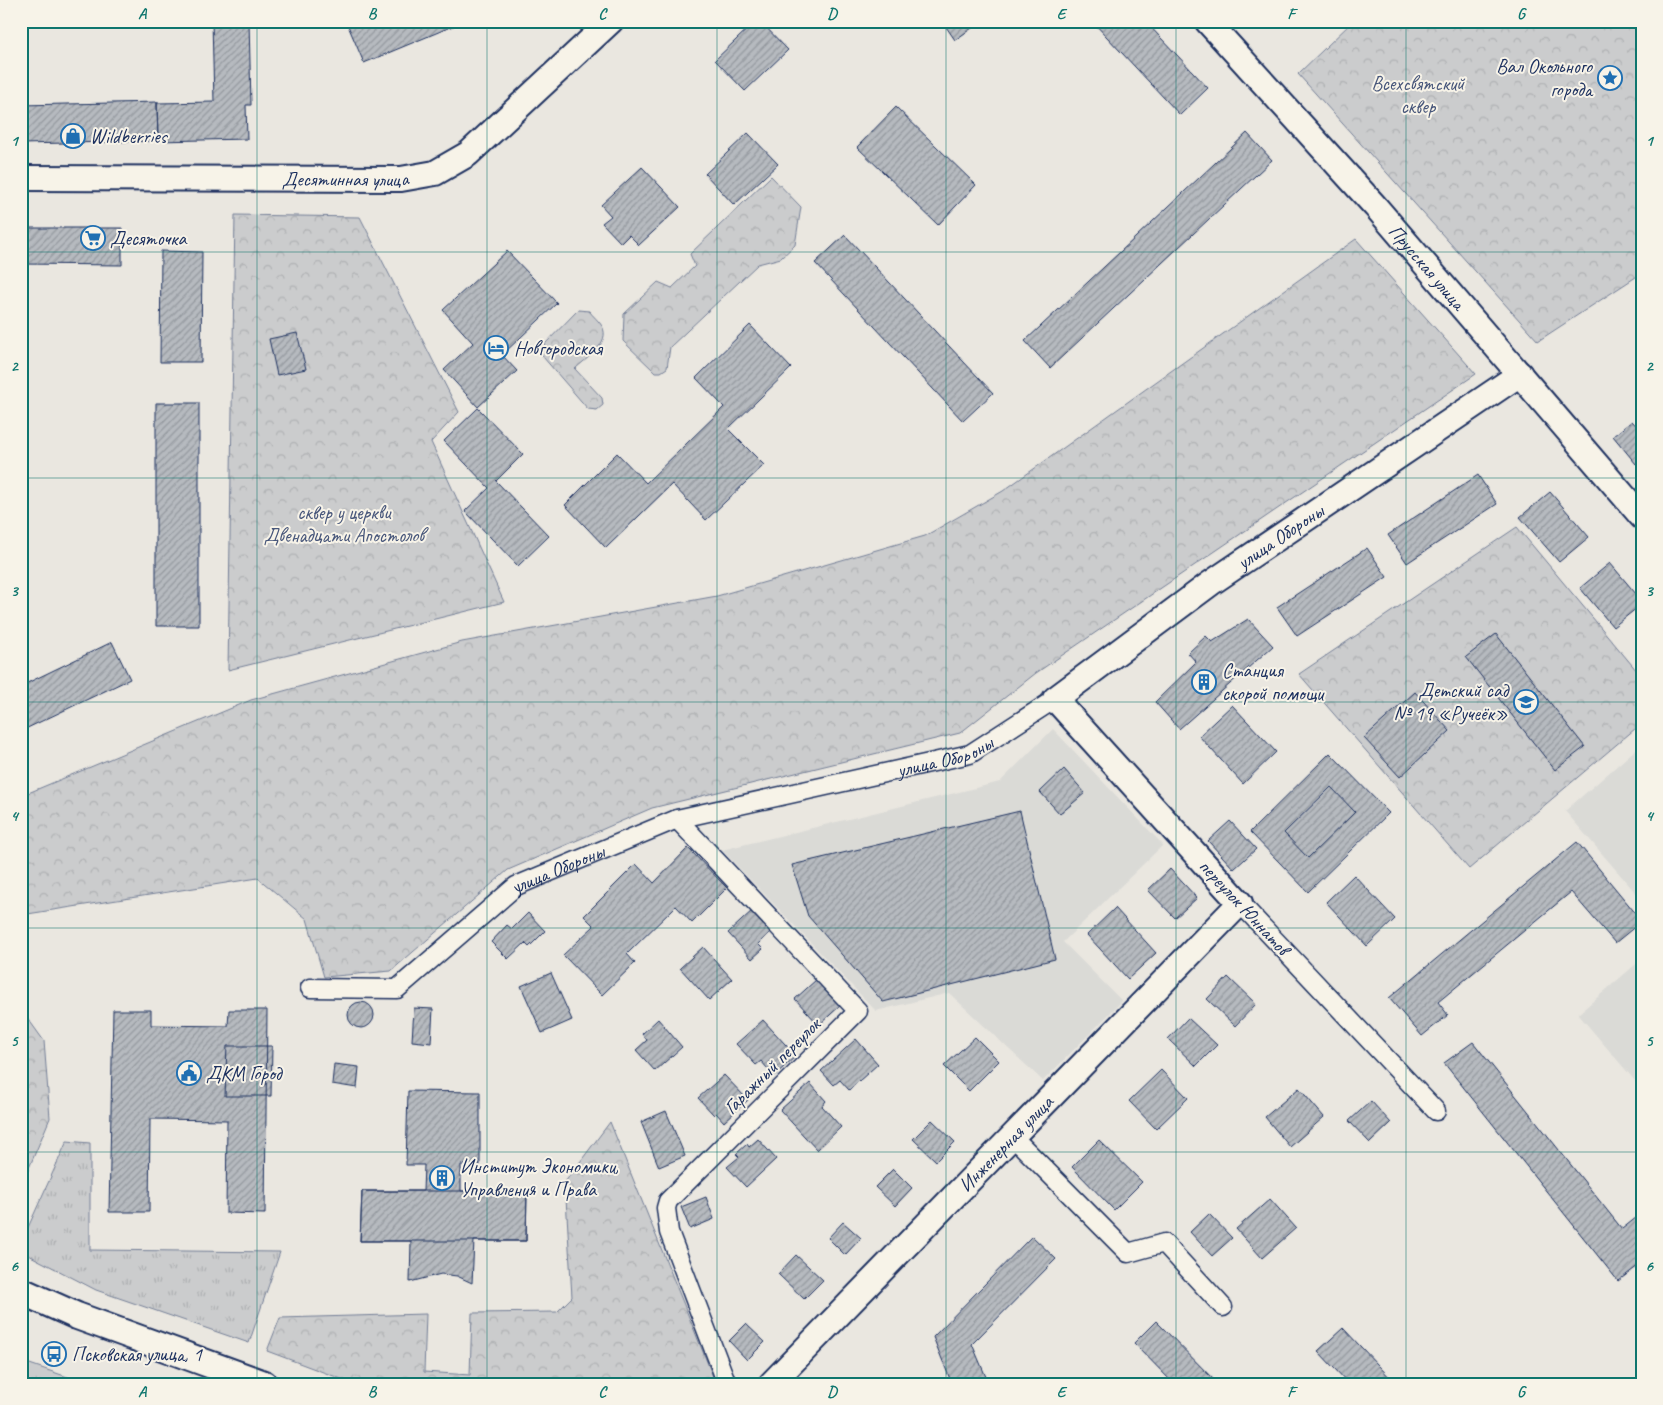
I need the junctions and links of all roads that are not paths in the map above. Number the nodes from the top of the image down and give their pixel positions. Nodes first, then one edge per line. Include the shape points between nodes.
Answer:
1 (611, 21) edge
2 (1207, 21) edge
3 (21, 178) edge
4 (1520, 374) junction
5 (1642, 517) edge
6 (1055, 699) junction
7 (677, 819) junction
8 (1240, 903) junction
9 (310, 988) dead end
10 (1436, 1111) dead end
11 (1012, 1136) junction
12 (21, 1290) edge
13 (1223, 1307) dead end
14 (264, 1384) edge
15 (727, 1384) edge
16 (772, 1384) edge

1 - 3 street, Десятинная улица via 468,154 435,173 400,178
2 - 4 street, Прусская улица via 1375,206
4 - 5 street, Прусская улица
4 - 6 street, улица Обороны via 1211,583
6 - 7 street, улица Обороны via 970,754
6 - 8 street, переулок Юннатов
7 - 9 street, улица Обороны via 516,886 397,989
7 - 15 street, Гаражный переулок via 858,1011 668,1201 669,1232
8 - 10 street, переулок Юннатов
8 - 11 street, Инженерная улица
11 - 13 street via 1128,1253 1164,1243
11 - 16 street, Инженерная улица
12 - 14 main road via 77,1316

